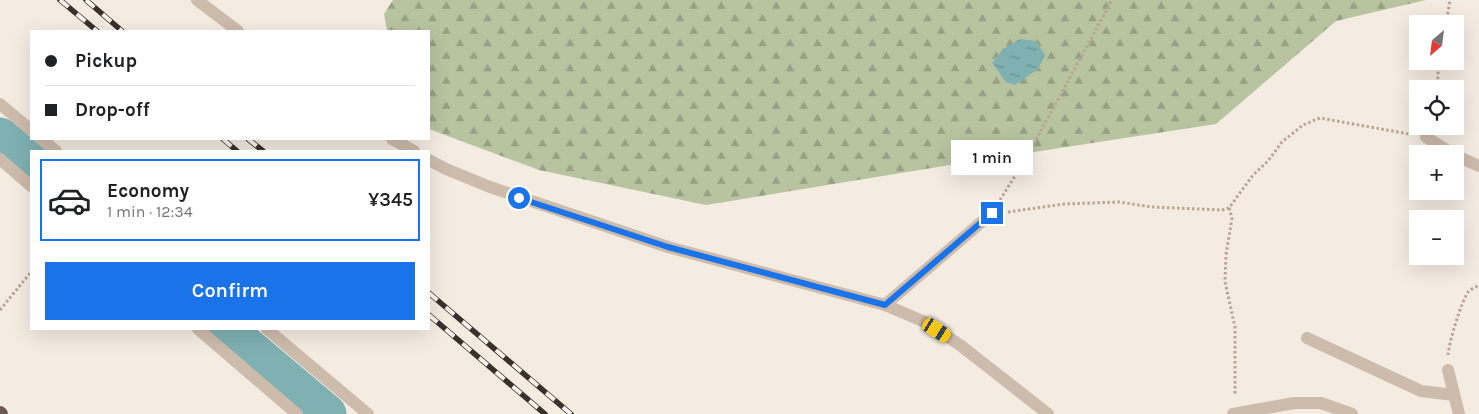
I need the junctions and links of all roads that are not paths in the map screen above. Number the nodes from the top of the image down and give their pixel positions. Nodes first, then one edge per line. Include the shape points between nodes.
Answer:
1 (197, 0) edge
2 (237, 30) edge
3 (0, 104) edge
4 (30, 129) edge
5 (1426, 137) road end
6 (42, 140) edge
7 (394, 140) edge
8 (1439, 145) edge
9 (55, 150) edge
10 (412, 150) edge
11 (1464, 159) edge
12 (0, 160) edge
13 (430, 161) edge
14 (1479, 166) edge
15 (30, 185) edge
16 (992, 213) road end
17 (885, 305) junction
18 (199, 330) edge
19 (268, 330) edge
20 (1306, 338) dead end
21 (1448, 370) road end
22 (1454, 395) junction
23 (297, 414) edge
24 (368, 414) edge
25 (1048, 414) edge
26 (1233, 414) edge
27 (1352, 414) edge
28 (1459, 414) edge

1 - 2 street
3 - 4 street
5 - 8 street
6 - 9 street
7 - 10 street
11 - 14 street
12 - 15 street
13 - 17 street via 490,187 668,247
16 - 17 street
17 - 25 street via 925,322 960,345
18 - 23 street
19 - 24 street
20 - 22 street via 1421,391
21 - 22 street
22 - 28 street
26 - 27 street via 1294,403 1321,402

